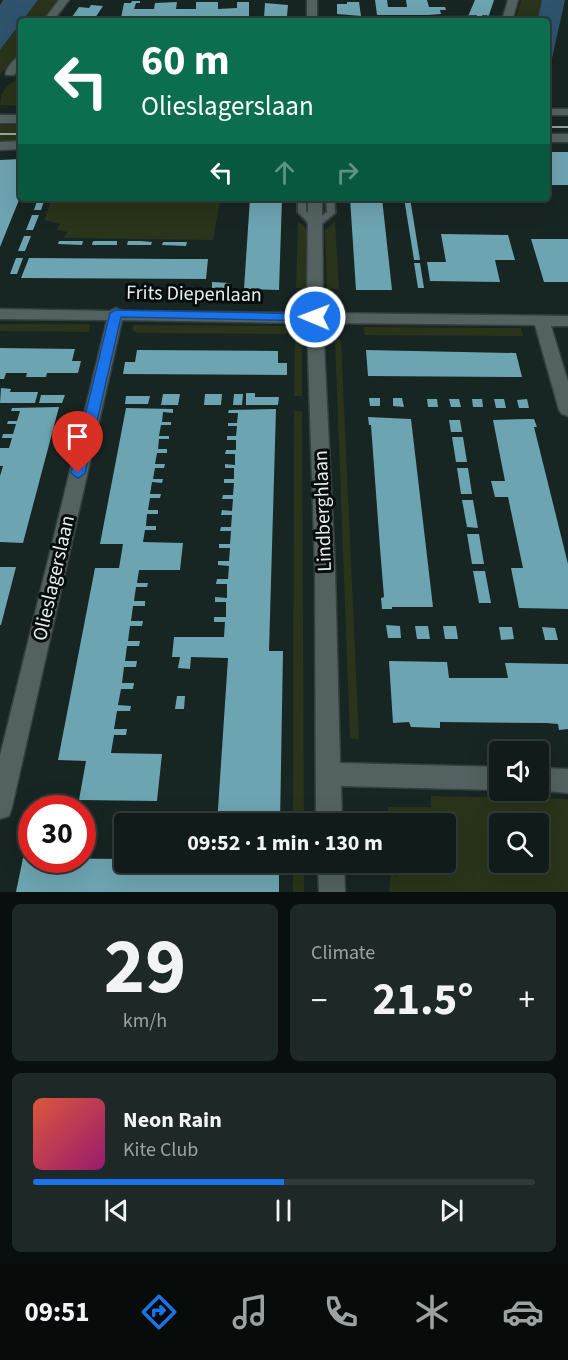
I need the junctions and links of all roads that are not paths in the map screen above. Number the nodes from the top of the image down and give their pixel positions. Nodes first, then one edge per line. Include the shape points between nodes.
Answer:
1 (64, 0) edge
2 (312, 0) edge
3 (513, 0) edge
4 (50, 18) edge
5 (312, 18) edge
6 (508, 18) edge
7 (550, 112) edge
8 (568, 112) edge
9 (0, 119) edge
10 (18, 119) edge
11 (550, 138) edge
12 (568, 138) edge
13 (18, 145) edge
14 (0, 146) edge
15 (302, 201) edge
16 (315, 201) edge
17 (330, 201) edge
18 (315, 225) junction
19 (116, 313) junction
20 (0, 314) edge
21 (315, 317) junction
22 (541, 320) junction
23 (568, 321) edge
24 (568, 410) edge
25 (327, 774) junction
26 (489, 779) edge
27 (549, 780) edge
28 (568, 781) edge
29 (0, 807) edge
30 (329, 813) edge
31 (331, 873) edge
32 (332, 892) edge

1 - 4 street
2 - 5 street
3 - 6 street
7 - 8 street
9 - 10 street
11 - 12 street
13 - 14 street
15 - 18 lane via 302,213
16 - 18 street, Lindberghlaan
17 - 18 lane via 331,213
18 - 21 street, Lindberghlaan
19 - 20 street, Frits Diepenlaan
19 - 21 street, Frits Diepenlaan
19 - 29 street, Olieslagerslaan
21 - 22 street, Frits Diepenlaan
21 - 25 street, Lindberghlaan
22 - 23 street, Frits Diepenlaan
22 - 24 street
25 - 26 street
25 - 30 street, Lindberghlaan
27 - 28 street
31 - 32 street

